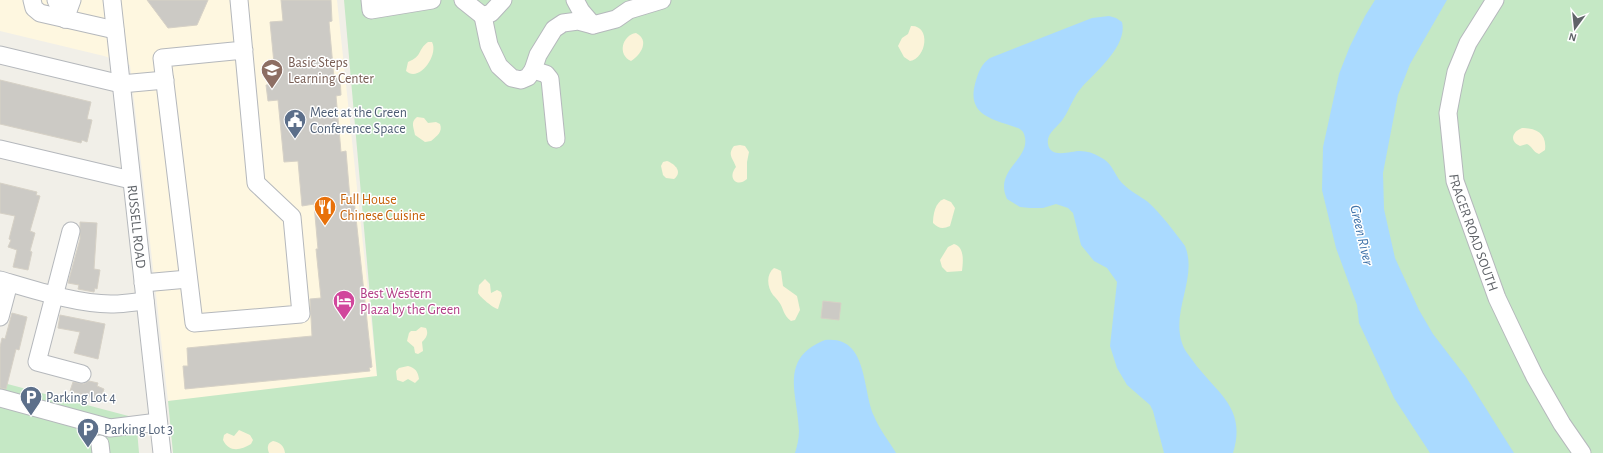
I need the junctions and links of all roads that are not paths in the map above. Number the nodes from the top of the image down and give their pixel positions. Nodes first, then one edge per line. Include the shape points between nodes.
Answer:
1 (32, 0) edge
2 (56, 0) edge
3 (72, 0) edge
4 (112, 0) edge
5 (239, 0) edge
6 (370, 0) edge
7 (432, 0) edge
8 (463, 0) edge
9 (502, 0) edge
10 (575, 0) edge
11 (662, 0) edge
12 (1495, 0) edge
13 (483, 16) junction
14 (65, 19) junction
15 (593, 25) junction
16 (115, 30) junction
17 (244, 50) junction
18 (0, 55) edge
19 (533, 70) junction
20 (165, 80) junction
21 (122, 84) junction
22 (556, 139) dead end
23 (0, 149) edge
24 (131, 180) junction
25 (71, 231) dead end
26 (188, 279) junction
27 (4, 282) edge
28 (143, 283) junction
29 (54, 295) junction
30 (145, 301) junction
31 (0, 317) edge
32 (82, 374) dead end
33 (0, 398) edge
34 (158, 422) junction
35 (162, 453) edge
36 (1582, 453) edge

1 - 14 street via 34,8 40,13
2 - 14 street
3 - 14 street
4 - 16 street, RUSSELL ROAD
5 - 17 street
6 - 7 street via 371,10
8 - 13 street
9 - 13 street via 491,13
10 - 15 street
11 - 15 street via 629,10 616,19
12 - 36 street, FRAGER ROAD SOUTH via 1468,43 1456,72 1448,113 1455,181 1497,298 1535,377
13 - 19 street via 489,45 499,66 512,78 521,80 528,77
14 - 16 street
15 - 19 street via 578,21 563,23 554,29 538,55
16 - 21 street, RUSSELL ROAD
17 - 20 street via 162,58
17 - 26 street via 256,183 292,217 301,314 194,323
18 - 21 street
19 - 22 street via 546,74 550,79
20 - 21 street
20 - 26 street
21 - 24 street, RUSSELL ROAD
23 - 24 street
24 - 28 street, RUSSELL ROAD
25 - 29 street
26 - 28 street
27 - 29 street
27 - 31 street
28 - 30 street, RUSSELL ROAD
29 - 30 street via 92,303
29 - 32 street via 37,362
30 - 34 street, RUSSELL ROAD
33 - 34 street via 110,428
34 - 35 street, RUSSELL ROAD

